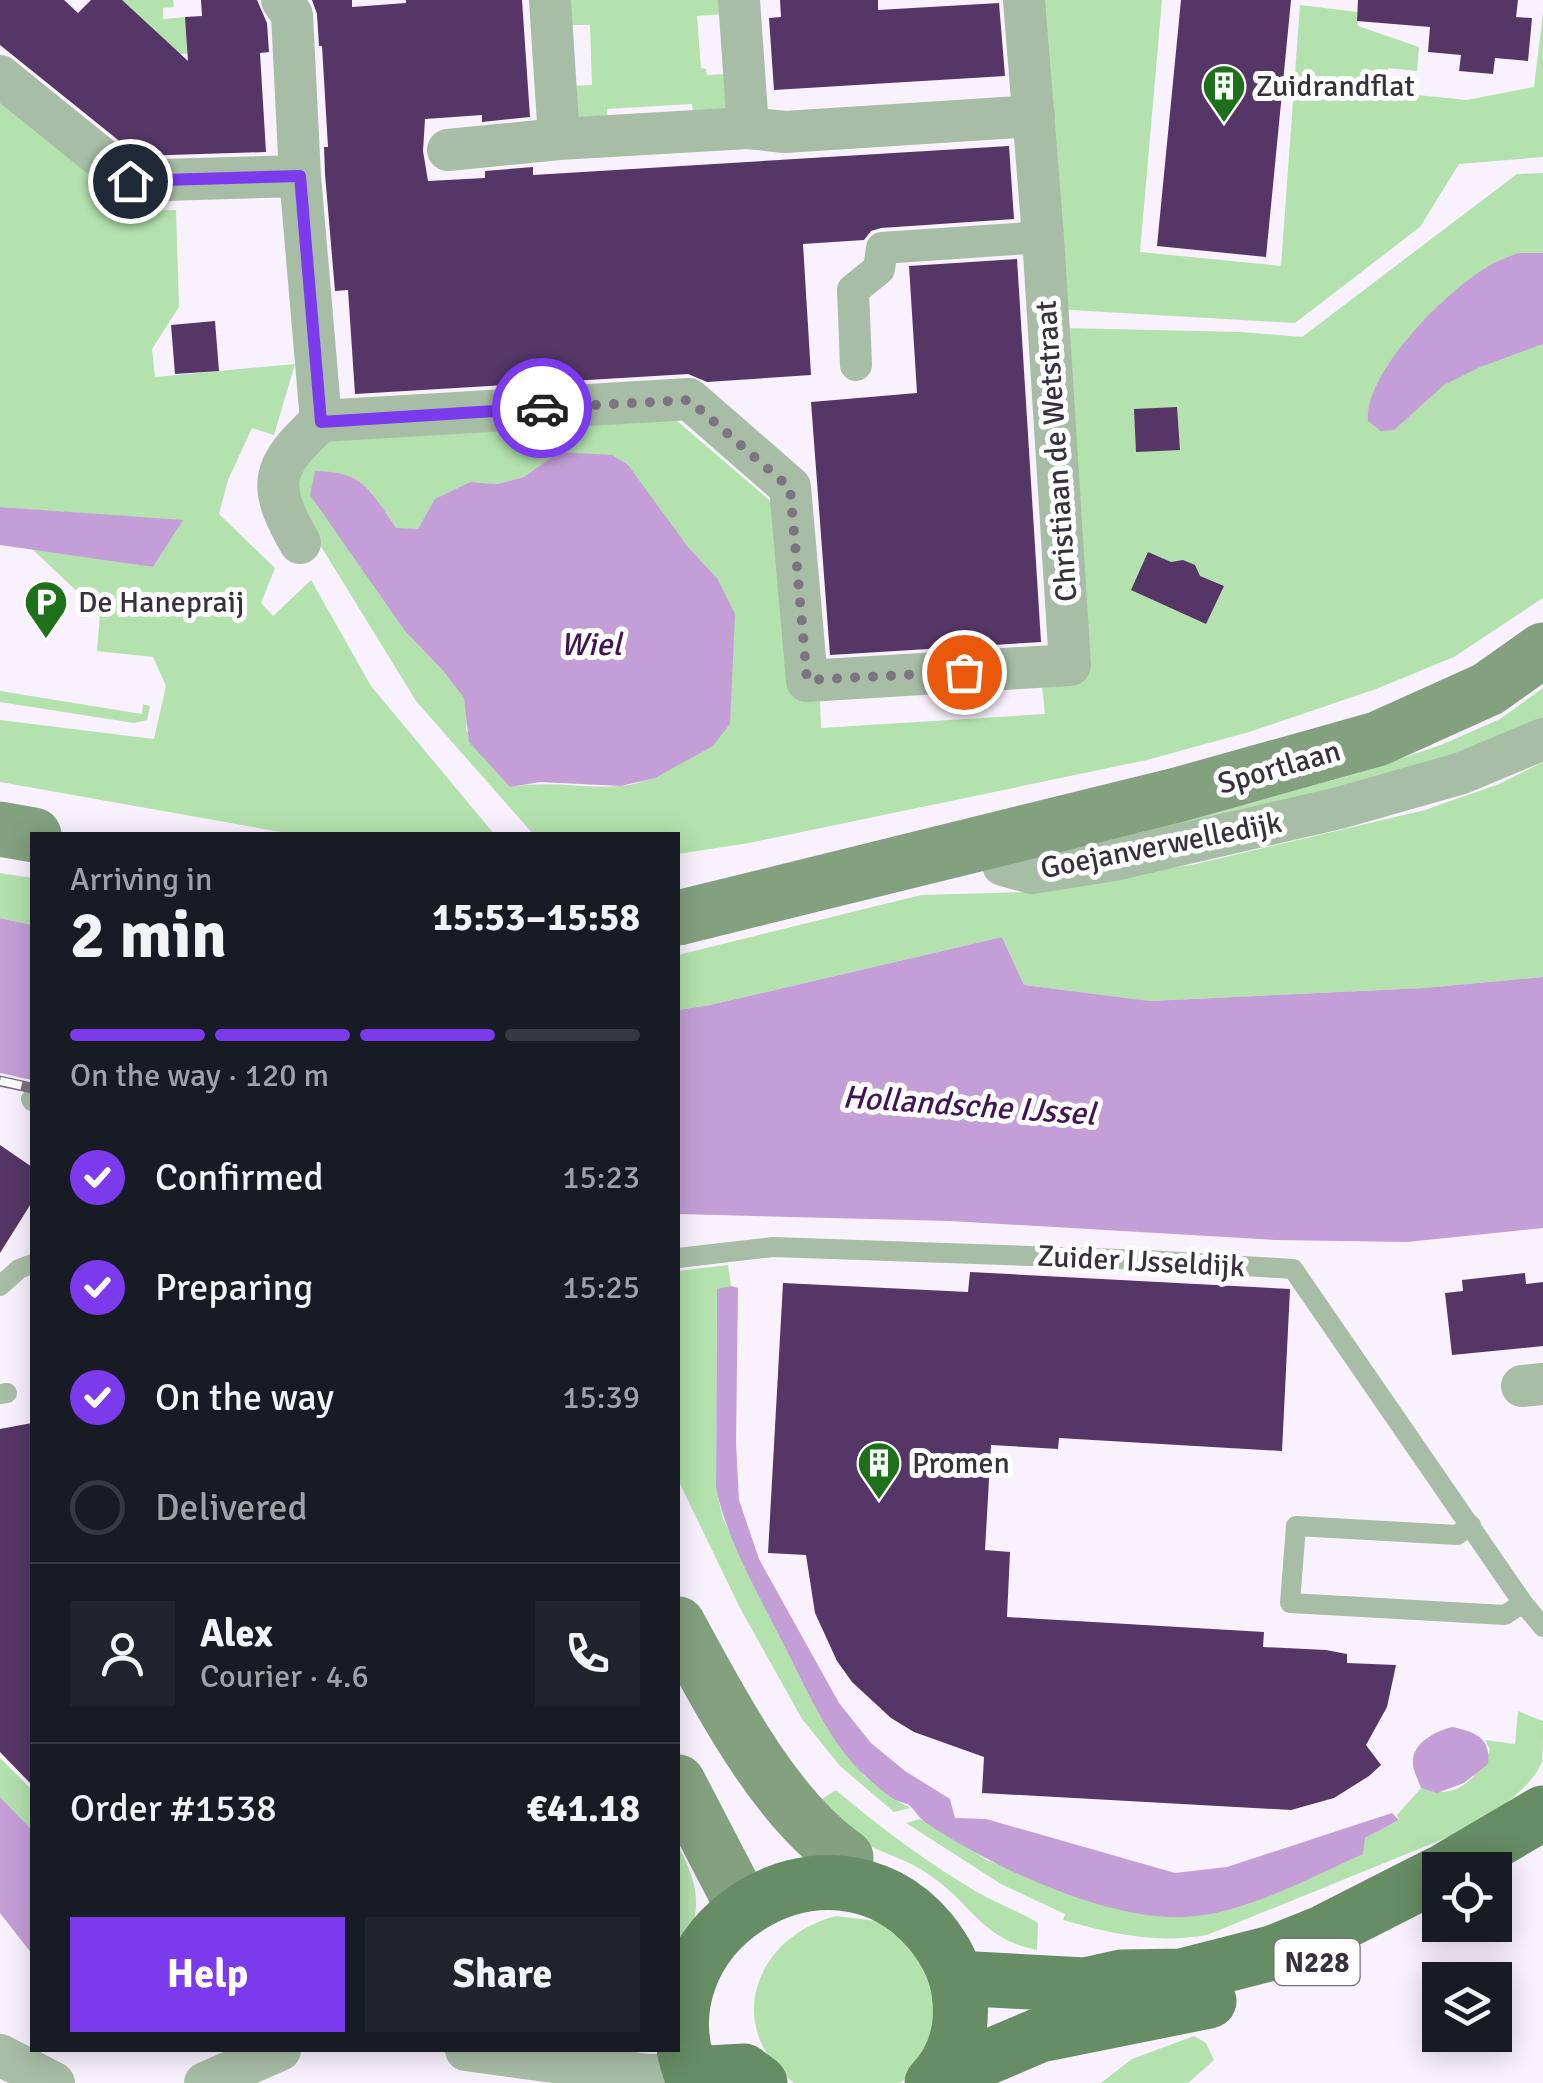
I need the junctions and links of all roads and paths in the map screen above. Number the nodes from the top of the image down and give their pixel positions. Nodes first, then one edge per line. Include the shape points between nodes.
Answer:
1 (282, 0) edge
2 (550, 0) edge
3 (738, 0) edge
4 (1024, 0) edge
5 (0, 76) edge
6 (1034, 116) junction
7 (767, 130) junction
8 (559, 139) junction
9 (448, 150) dead end
10 (300, 176) junction
11 (1043, 238) junction
12 (856, 365) dead end
13 (321, 422) junction
14 (300, 544) dead end
15 (1543, 650) edge
16 (1543, 738) edge
17 (0, 829) edge
18 (30, 834) edge
19 (996, 838) junction
20 (680, 917) edge
21 (680, 1258) edge
22 (30, 1265) edge
23 (0, 1286) edge
24 (1472, 1525) junction
25 (1523, 1603) junction
26 (1543, 1627) edge
27 (680, 1628) edge
28 (680, 1678) edge
29 (680, 1787) edge
30 (1543, 1813) edge
31 (680, 1822) edge
32 (1543, 1848) edge
33 (1477, 1852) edge
34 (1512, 1864) edge
35 (838, 1871) junction
36 (1422, 1883) edge
37 (1422, 1909) edge
38 (733, 1917) junction
39 (975, 1972) junction
40 (1185, 1991) junction
41 (275, 2052) edge
42 (486, 2053) edge
43 (0, 2056) edge
44 (608, 2058) edge
45 (708, 2064) edge
46 (974, 2072) edge
47 (54, 2083) edge
48 (205, 2083) edge
49 (932, 2083) edge

1 - 10 street via 292,14
2 - 8 street
3 - 7 street
4 - 6 street, Christiaan de Wetstraat
5 - 10 street via 130,181
6 - 7 street
6 - 11 street, Christiaan de Wetstraat
7 - 8 street
8 - 9 street
10 - 13 street
11 - 12 street via 882,248 878,269 853,290
11 - 13 street, Christiaan de Wetstraat via 1070,666 807,680 790,488 689,400
13 - 14 street via 286,458 277,479 281,509
15 - 19 main road, Sportlaan via 1488,689 1378,740
16 - 19 street, Goejanverwelledijk via 1462,773 1339,808 1114,860 1032,873 1003,865
17 - 18 main road
19 - 20 main road, Goejanverwelledijk
21 - 24 lane, Zuider IJsseldijk via 773,1247 1293,1269
22 - 23 lane
24 - 25 lane, Zuider IJsseldijk
24 - 25 lane via 1457,1535 1296,1526 1290,1603 1505,1615
25 - 26 lane, Zuider IJsseldijk
27 - 35 main road via 728,1715
28 - 35 main road via 805,1860
29 - 38 main road
30 - 33 main road, N228
31 - 38 main road
32 - 34 main road
35 - 38 main road via 782,1890
35 - 39 main road via 905,1878 932,1895 954,1913
36 - 40 main road, N228
37 - 40 main road, N228 via 1266,1984
38 - 45 main road via 746,1932 709,2011
39 - 40 main road, N228 via 1085,1966
39 - 46 main road, N228 via 990,2017
39 - 49 main road via 951,2059
40 - 46 main road, N228 via 1040,2035
41 - 48 street
42 - 44 street
43 - 47 street
44 - 45 street via 649,2075

